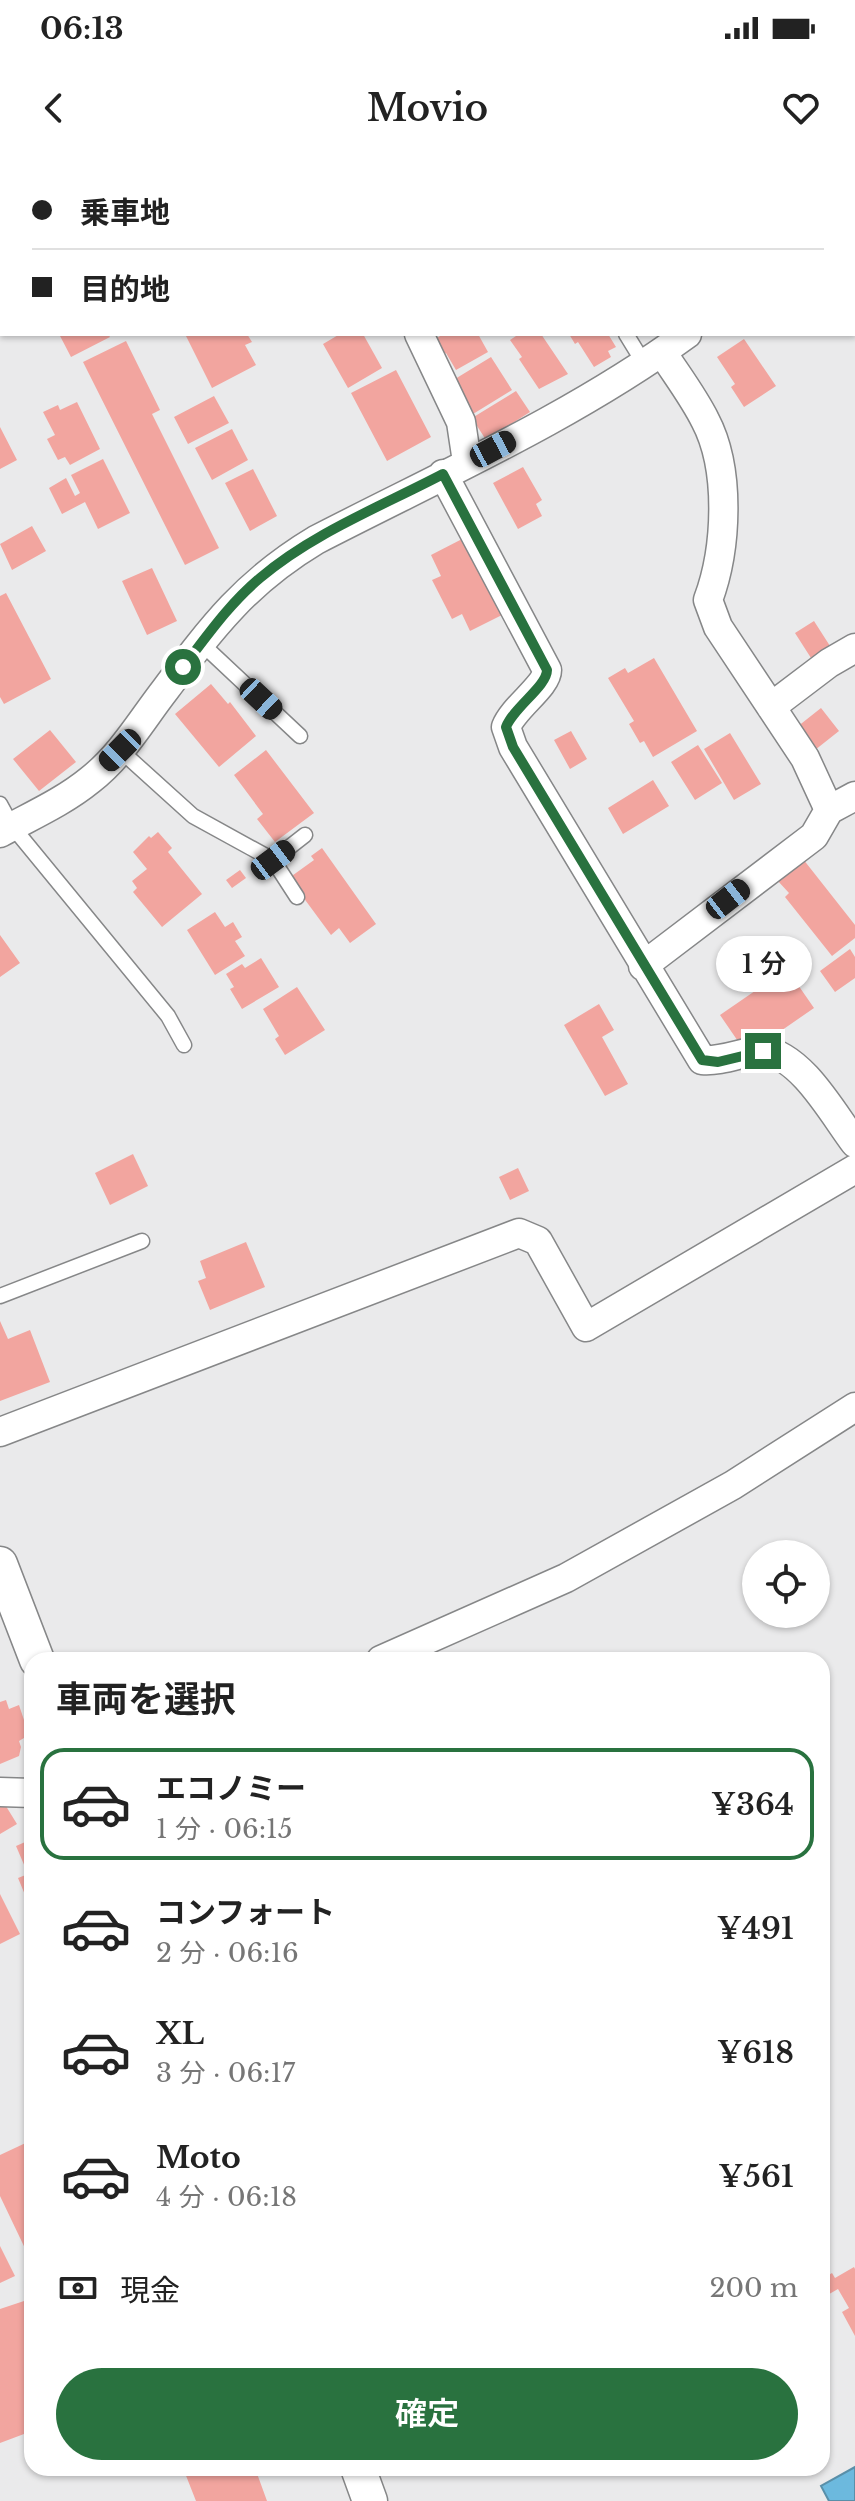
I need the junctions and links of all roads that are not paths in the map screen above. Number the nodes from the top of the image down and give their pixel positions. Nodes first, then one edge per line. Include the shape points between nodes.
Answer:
1 (420, 336) edge
2 (628, 336) edge
3 (684, 336) edge
4 (653, 359) junction
5 (455, 468) junction
6 (201, 643) junction
7 (855, 648) edge
8 (771, 707) junction
9 (300, 736) dead end
10 (120, 750) junction
11 (855, 796) edge
12 (829, 810) junction
13 (4, 821) edge
14 (305, 835) dead end
15 (273, 860) junction
16 (297, 897) dead end
17 (643, 966) junction
18 (184, 1045) dead end
19 (855, 1143) edge
20 (855, 1169) edge
21 (142, 1241) dead end
22 (0, 1296) edge
23 (855, 1407) edge
24 (0, 1432) edge
25 (0, 1564) edge
26 (34, 1652) edge
27 (399, 1652) edge
28 (0, 1792) edge
29 (24, 1793) edge
30 (361, 2476) edge
31 (370, 2501) edge

1 - 5 street via 461,422
2 - 4 lane
3 - 4 street
4 - 5 street via 571,409
4 - 8 street via 706,421 719,458 724,505 708,600 718,627
5 - 6 street via 282,560 230,606
5 - 17 street via 547,670 543,684 510,716 506,727 513,747
6 - 9 lane
6 - 10 street
7 - 8 street
8 - 12 street via 805,758
10 - 13 street via 56,804
10 - 15 lane via 193,816
11 - 12 street
12 - 17 street via 814,836
13 - 18 lane via 168,1016
14 - 15 lane
15 - 16 lane
17 - 19 street via 702,1060 718,1062 763,1051 797,1065
20 - 24 street via 586,1327 538,1241 519,1233
21 - 22 lane
23 - 27 street via 733,1485 566,1578
25 - 26 street
28 - 29 street
30 - 31 street

